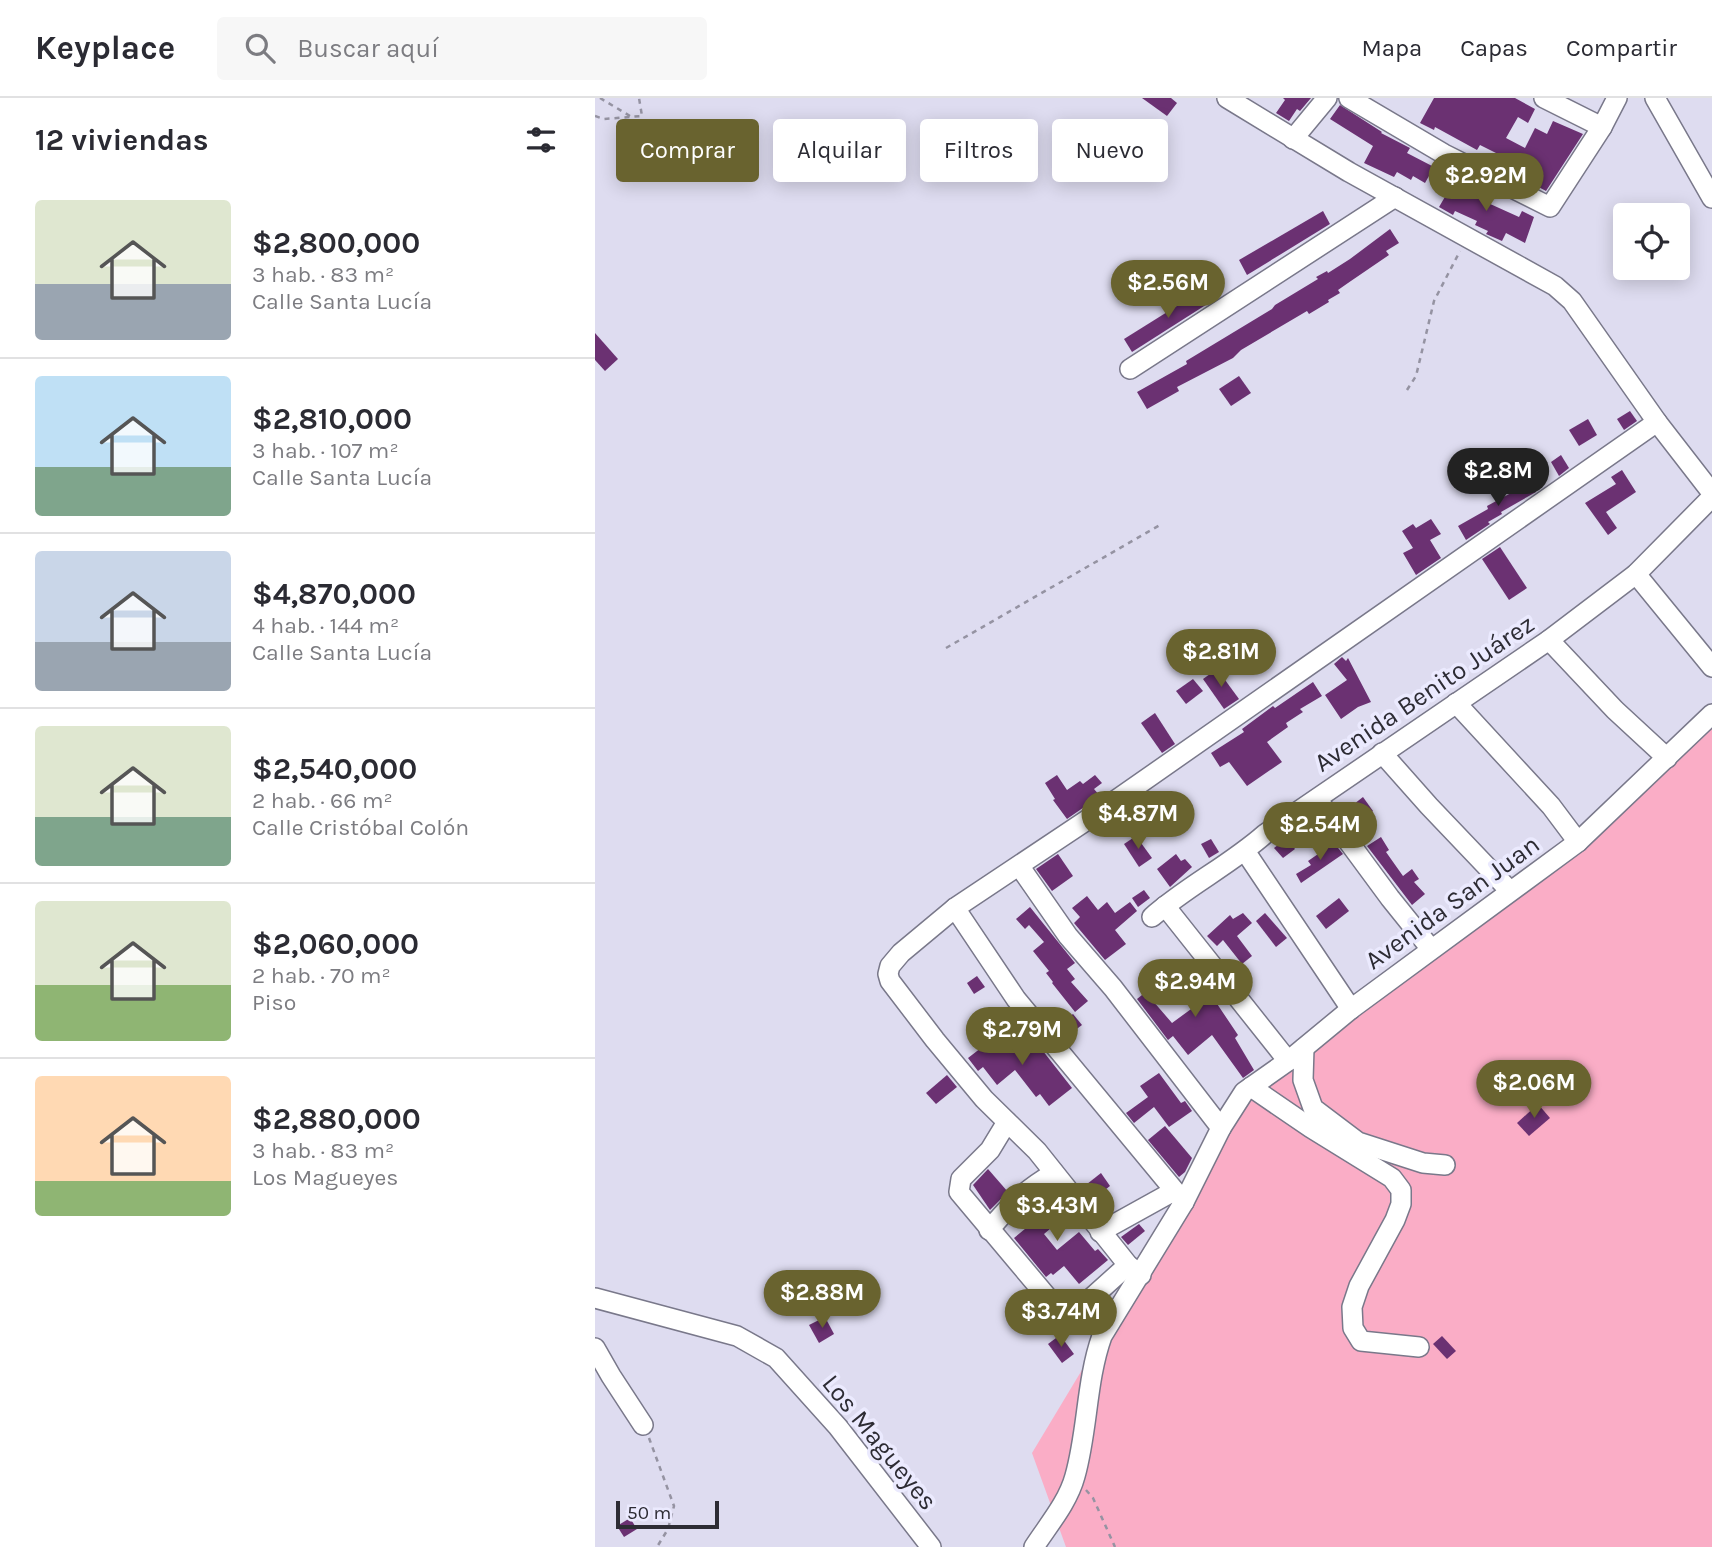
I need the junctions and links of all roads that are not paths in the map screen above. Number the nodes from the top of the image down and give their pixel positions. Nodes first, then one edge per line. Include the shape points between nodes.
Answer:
1 (1227, 98) edge
2 (1327, 98) edge
3 (1349, 98) edge
4 (1544, 98) edge
5 (1617, 98) edge
6 (1655, 98) edge
7 (1602, 127) junction
8 (1293, 139) junction
9 (1395, 197) junction
10 (1712, 198) edge
11 (1131, 369) dead end
12 (1657, 422) junction
13 (1712, 495) edge
14 (1636, 574) junction
15 (1549, 640) junction
16 (1712, 667) edge
17 (1456, 703) junction
18 (1712, 714) edge
19 (1382, 753) junction
20 (1667, 758) junction
21 (1317, 799) junction
22 (1578, 842) junction
23 (1245, 852) junction
24 (1020, 867) junction
25 (1510, 891) junction
26 (955, 908) junction
27 (1431, 949) junction
28 (1351, 1009) junction
29 (1304, 1048) junction
30 (1288, 1061) junction
31 (1251, 1087) junction
32 (1007, 1122) junction
33 (1221, 1128) junction
34 (1445, 1165) dead end
35 (1054, 1173) junction
36 (1179, 1196) junction
37 (989, 1230) junction
38 (1100, 1232) junction
39 (1134, 1270) junction
40 (595, 1298) edge
41 (595, 1348) edge
42 (1419, 1348) dead end
43 (643, 1425) road end
44 (931, 1547) edge
45 (1034, 1547) edge

1 - 8 street
2 - 8 street
3 - 7 street via 1444,154 1550,207
4 - 7 street
5 - 7 street
6 - 10 street
8 - 9 street
9 - 11 street
9 - 12 street via 1555,286 1572,301
12 - 13 street
12 - 24 street
13 - 14 street, Avenida Benito Juárez
14 - 15 street, Avenida Benito Juárez
14 - 16 street
15 - 17 street, Avenida Benito Juárez
15 - 20 street
17 - 19 street, Avenida Benito Juárez
17 - 22 street
18 - 20 street, Avenida San Juan
19 - 21 street, Avenida Benito Juárez
19 - 25 street
20 - 22 street, Avenida San Juan
21 - 23 street, Avenida Benito Juárez
21 - 27 street
22 - 25 street, Avenida San Juan
23 - 28 street
23 - 30 street, Avenida Benito Juárez via 1158,911
24 - 26 street
24 - 33 street via 1068,936
25 - 27 street, Avenida San Juan
26 - 32 street via 901,953 888,974 935,1040
26 - 36 street via 1016,999
27 - 28 street, Avenida San Juan
28 - 29 street, Avenida San Juan
29 - 30 street, Avenida San Juan
29 - 34 street via 1303,1080 1313,1108 1359,1142 1423,1163
30 - 31 street, Avenida San Juan
31 - 33 street, Avenida San Juan
31 - 42 street via 1392,1178 1401,1190 1395,1220 1355,1297 1353,1328 1361,1341
32 - 35 street
32 - 37 street via 998,1140 959,1186
33 - 36 street, Avenida San Juan
35 - 37 street via 1015,1200
35 - 38 street
36 - 38 street
36 - 39 street, Avenida San Juan
37 - 39 street via 1068,1319
38 - 39 street
39 - 45 street via 1094,1357 1075,1477 1066,1500
40 - 44 street, Los Magueyes via 737,1336 776,1359 838,1427
41 - 43 street

